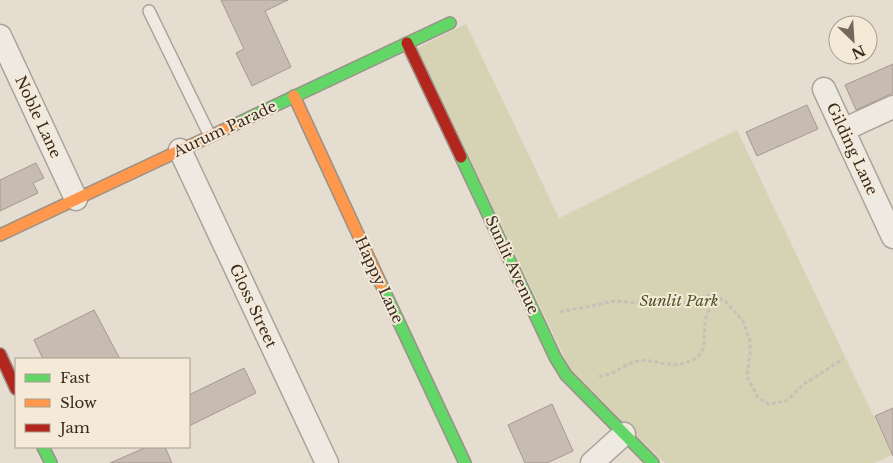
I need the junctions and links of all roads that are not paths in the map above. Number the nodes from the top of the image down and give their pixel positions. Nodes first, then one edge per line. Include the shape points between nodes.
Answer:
1 (149, 11) dead end
2 (450, 23) dead end
3 (0, 36) edge
4 (407, 43) junction
5 (824, 89) dead end
6 (294, 96) junction
7 (893, 107) edge
8 (843, 130) junction
9 (210, 136) junction
10 (180, 150) junction
11 (76, 199) junction
12 (0, 235) edge
13 (893, 237) edge
14 (0, 354) edge
15 (15, 387) edge
16 (624, 434) junction
17 (44, 448) edge
18 (51, 463) edge
19 (327, 463) edge
20 (465, 463) edge
21 (592, 463) edge
22 (653, 463) edge

1 - 9 lane
2 - 4 street, Aurum Parade
3 - 11 street, Noble Lane
4 - 6 street, Aurum Parade
4 - 16 street, Sunlit Avenue via 555,357 566,375
5 - 8 street, Gilding Lane
6 - 9 street, Aurum Parade
6 - 20 street, Happy Lane
7 - 8 street
8 - 13 street, Gilding Lane
9 - 10 street, Aurum Parade
10 - 11 street, Aurum Parade
10 - 19 street, Gloss Street
11 - 12 street, Aurum Parade
14 - 15 street
16 - 21 street
16 - 22 street, Sunlit Avenue
17 - 18 street

